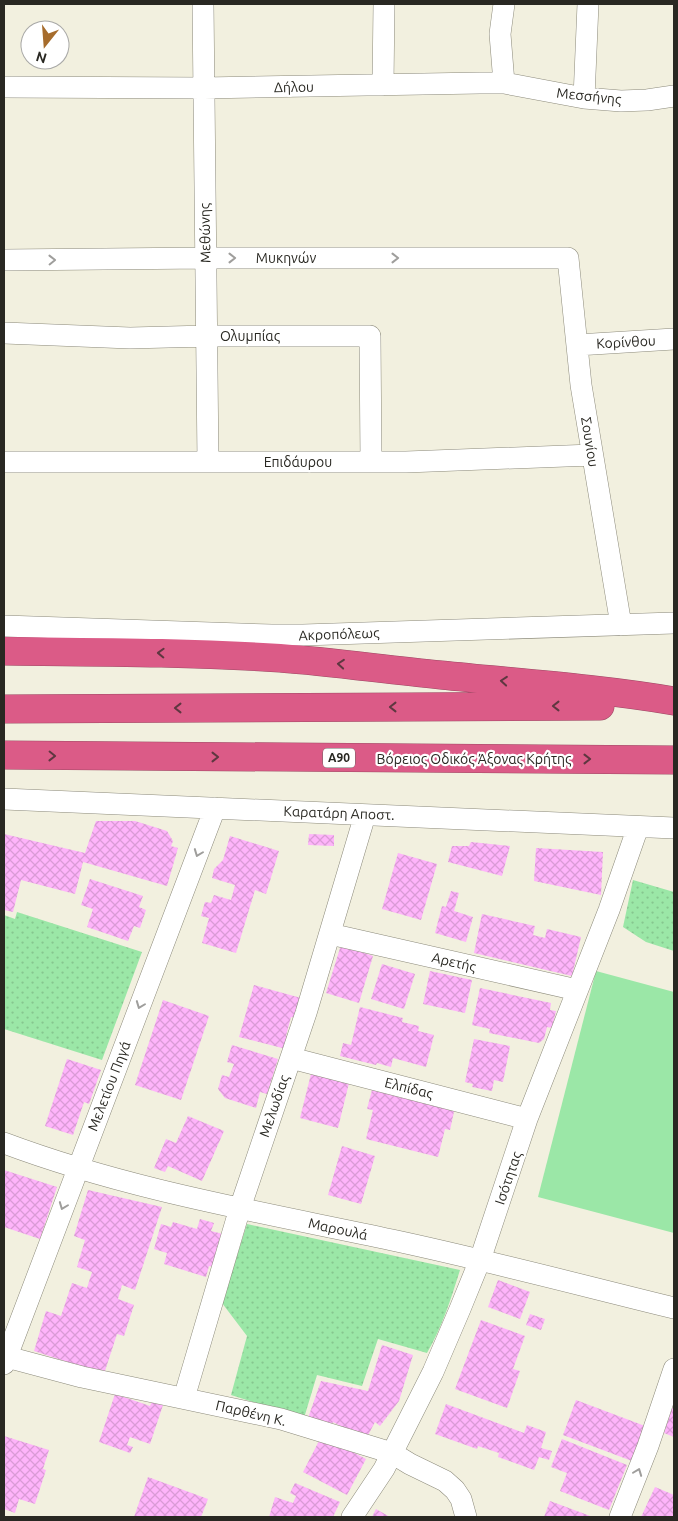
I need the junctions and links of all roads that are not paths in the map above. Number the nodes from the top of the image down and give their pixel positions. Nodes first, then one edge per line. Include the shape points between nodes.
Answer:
1 (203, 4) edge
2 (384, 4) edge
3 (504, 4) edge
4 (588, 4) edge
5 (504, 83) junction
6 (384, 85) junction
7 (4, 87) edge
8 (204, 88) junction
9 (674, 96) edge
10 (584, 98) junction
11 (205, 258) junction
12 (568, 258) joint
13 (4, 260) edge
14 (4, 333) edge
15 (207, 336) junction
16 (674, 339) edge
17 (577, 345) junction
18 (592, 455) junction
19 (4, 462) edge
20 (208, 462) junction
21 (371, 462) junction
22 (674, 623) edge
23 (4, 626) edge
24 (621, 626) junction
25 (4, 651) edge
26 (674, 701) edge
27 (674, 705) edge
28 (4, 709) edge
29 (4, 755) edge
30 (674, 760) edge
31 (4, 798) edge
32 (215, 808) junction
33 (365, 815) junction
34 (638, 827) junction
35 (674, 828) edge
36 (330, 934) junction
37 (577, 990) junction
38 (290, 1058) junction
39 (528, 1119) junction
40 (4, 1143) edge
41 (77, 1168) junction
42 (240, 1208) junction
43 (480, 1260) junction
44 (674, 1308) edge
45 (5, 1361) edge
46 (674, 1370) edge
47 (184, 1398) junction
48 (392, 1454) junction
49 (352, 1517) edge
50 (466, 1517) edge
51 (620, 1517) edge

1 - 8 street, Μεθώνης
2 - 6 street
3 - 5 street via 500,34
4 - 10 street
5 - 6 street, Δήλου
5 - 10 street, Μεσσήνης
6 - 8 street, Δήλου
7 - 8 street, Δήλου
8 - 11 street, Μεθώνης
9 - 10 street, Μεσσήνης via 621,101
11 -> 12 street, Μυκηνών
13 -> 11 street, Μυκηνών
11 - 15 street, Μεθώνης
12 - 17 street, Σουνίου
14 - 15 street, Ολυμπίας via 121,338
15 - 20 street, Μεθώνης
15 - 21 street, Ολυμπίας via 370,336
16 - 17 street, Κορίνθου
17 - 18 street, Σουνίου
18 - 21 street, Επιδάυρου
18 - 24 street, Σουνίου
19 - 20 street, Επιδάυρου
20 - 21 street, Επιδάυρου
22 - 24 street, Ακροπόλεως
23 - 24 street, Ακροπόλεως via 303,635
26 -> 25 highway via 552,685 281,658 150,652
27 -> 28 highway
29 -> 30 highway, Βόρειος Οδικός Άξονας Κρήτης / Α90
31 - 32 street, Καρατάρη Αποστ.
32 - 33 street, Καρατάρη Αποστ.
32 -> 41 street, Μελετίου Πηγά
33 - 34 street, Καρατάρη Αποστ.
33 - 36 street, Μελωδίας
34 - 35 street, Καρατάρη Αποστ.
34 - 37 street, Ισότητας
36 - 37 street, Αρετής
36 - 38 street, Μελωδίας
37 - 39 street, Ισότητας
38 - 39 street, Ελπίδας
38 - 42 street, Μελωδίας
39 - 43 street, Ισότητας
40 - 41 street, Μαρουλά
41 - 42 street, Μαρουλά
41 -> 45 street, Μελετίου Πηγά
42 - 43 street, Μαρουλά
42 - 47 street, Μελωδίας
43 - 44 street, Μαρουλά
43 - 48 street, Ισότητας via 440,1356
45 - 47 street, Παρθένη Κ.
51 -> 46 street
47 - 48 street, Παρθένη Κ. via 282,1419
48 - 49 street, Ισότητας
48 - 50 street, Παρθένη Κ. via 445,1481 461,1499

